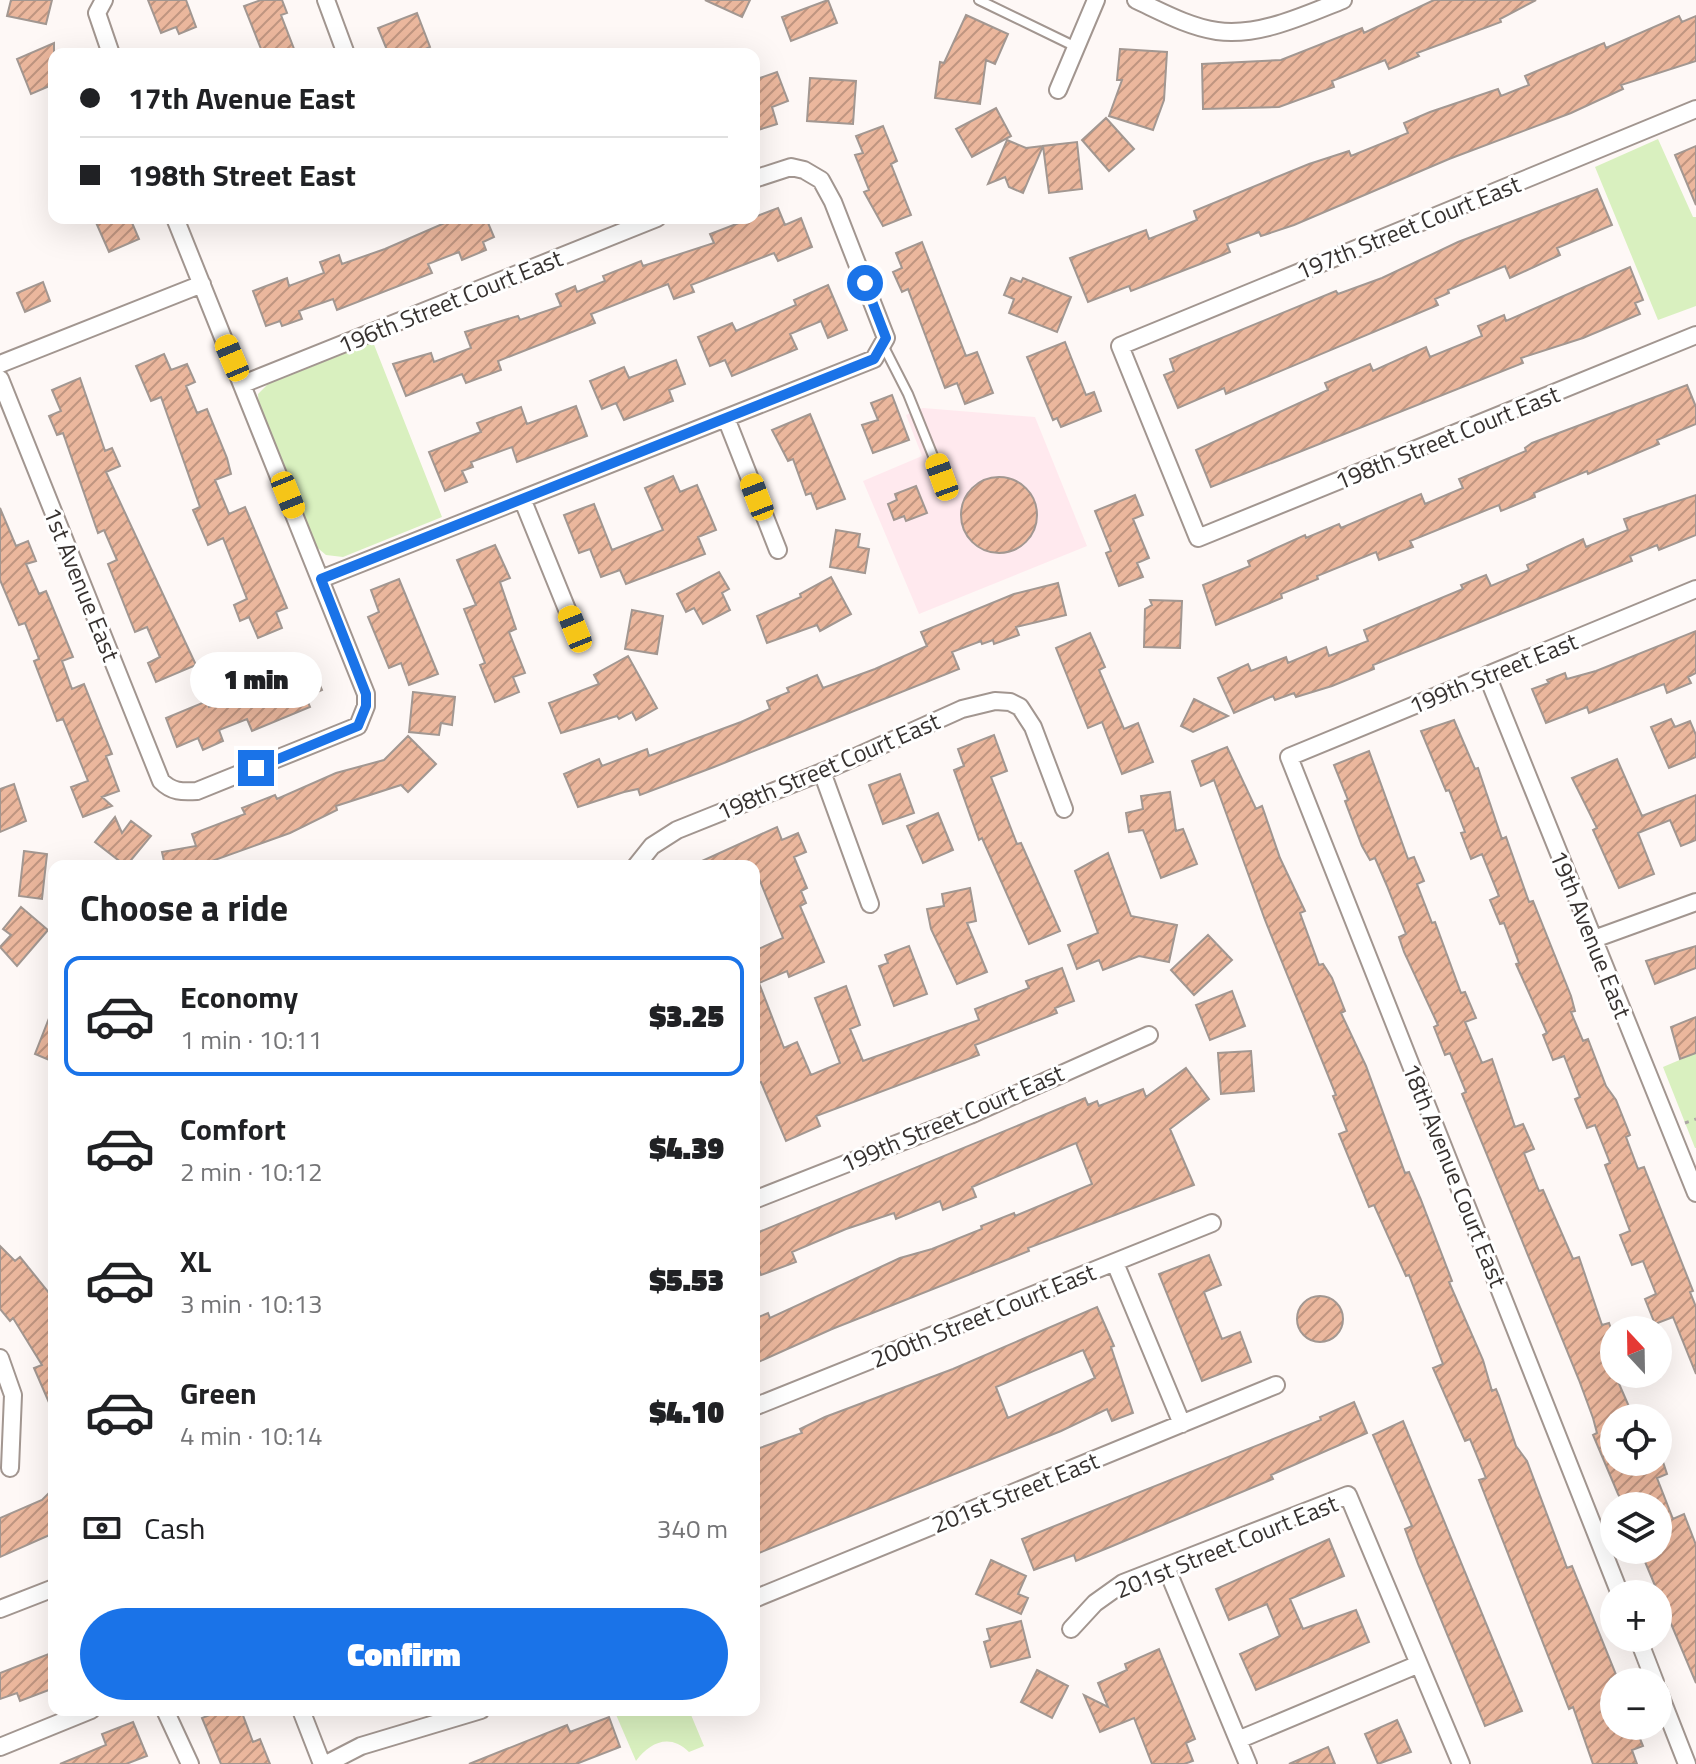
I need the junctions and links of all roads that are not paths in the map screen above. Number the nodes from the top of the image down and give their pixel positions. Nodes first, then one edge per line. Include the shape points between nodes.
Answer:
1 (326, 0) edge
2 (979, 0) edge
3 (1096, 0) edge
4 (1136, 0) edge
5 (1343, 0) edge
6 (101, 4) edge
7 (1076, 47) junction
8 (110, 48) edge
9 (344, 48) edge
10 (1058, 90) dead end
11 (1696, 109) edge
12 (760, 177) edge
13 (177, 224) edge
14 (642, 224) edge
15 (202, 284) junction
16 (1696, 335) edge
17 (884, 347) junction
18 (0, 364) edge
19 (0, 379) edge
20 (243, 384) junction
21 (726, 418) junction
22 (948, 493) dead end
23 (523, 501) junction
24 (1198, 538) joint
25 (778, 550) dead end
26 (321, 579) junction
27 (1696, 589) edge
28 (575, 629) dead end
29 (1487, 675) junction
30 (1289, 757) joint
31 (822, 772) junction
32 (1064, 809) dead end
33 (639, 860) edge
34 (1696, 902) edge
35 (870, 904) dead end
36 (1594, 939) junction
37 (1149, 1035) dead end
38 (1696, 1193) edge
39 (760, 1194) edge
40 (1212, 1223) dead end
41 (1115, 1263) junction
42 (0, 1358) edge
43 (1276, 1385) dead end
44 (760, 1405) edge
45 (1182, 1424) junction
46 (10, 1468) dead end
47 (1166, 1567) junction
48 (1614, 1580) edge
49 (48, 1590) edge
50 (760, 1597) edge
51 (0, 1609) edge
52 (1071, 1629) dead end
53 (1419, 1664) junction
54 (76, 1716) edge
55 (168, 1716) edge
56 (304, 1716) edge
57 (461, 1716) edge
58 (1672, 1726) edge
59 (1238, 1740) junction
60 (0, 1747) edge
61 (190, 1764) edge
62 (324, 1764) edge
63 (1248, 1764) edge
64 (1461, 1764) edge
65 (1687, 1764) edge

1 - 9 street
2 - 7 lane
3 - 7 street
4 - 5 street via 1219,31 1293,20
6 - 8 street
7 - 10 street
11 - 24 street, 197th Street Court East via 1120,346
12 - 17 street via 781,169 804,170 821,180 886,338
13 - 15 street
14 - 20 street, 196th Street Court East
15 - 18 street
15 - 20 street
16 - 24 street, 198th Street Court East
17 - 21 street via 855,368
17 - 22 lane
19 - 26 street, 1st Avenue East via 168,788 197,791 358,726 366,694
20 - 26 street
21 - 23 street
21 - 25 street
23 - 26 street
23 - 28 street
27 - 29 street, 199th Street East
29 - 30 street, 199th Street East
29 - 36 street, 19th Avenue East
30 - 48 street, 18th Avenue Court East
31 - 32 street, 198th Street Court East via 962,709 1010,702 1033,727
31 - 33 street, 198th Street Court East via 677,830
31 - 35 street
34 - 36 street
36 - 38 street, 19th Avenue East
37 - 39 street, 199th Street Court East via 970,1115
40 - 41 street, 200th Street Court East
41 - 44 street, 200th Street Court East
41 - 45 street
42 - 46 street via 13,1395
43 - 45 street, 201st Street East
45 - 50 street, 201st Street East
47 - 52 street, 201st Street Court East via 1123,1583
47 - 53 street, 201st Street Court East via 1348,1495
47 - 59 street
49 - 51 street
53 - 59 street
53 - 64 street
54 - 60 street
55 - 61 street
56 - 62 street
57 - 62 street via 361,1746
58 - 65 street
59 - 63 street

